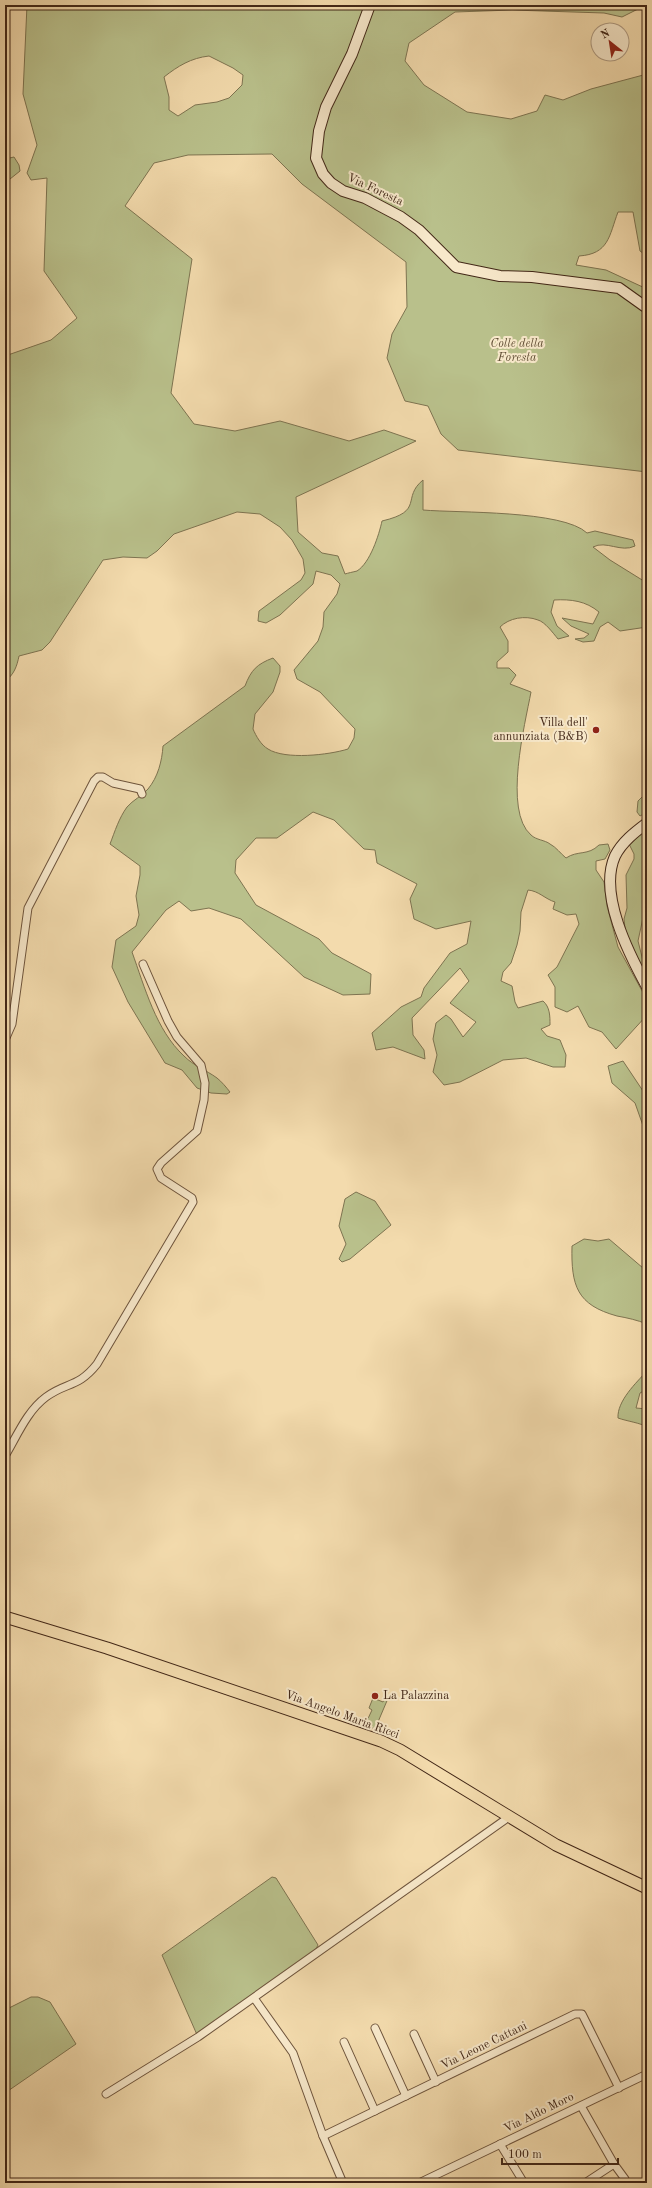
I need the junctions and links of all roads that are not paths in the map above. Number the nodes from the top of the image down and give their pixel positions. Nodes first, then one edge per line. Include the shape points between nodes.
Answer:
1 (370, 5) edge
2 (647, 308) edge
3 (142, 794) dead end
4 (647, 823) edge
5 (143, 964) dead end
6 (647, 988) edge
7 (5, 1040) edge
8 (5, 1456) edge
9 (5, 1617) edge
10 (509, 1817) junction
11 (647, 1888) edge
12 (254, 1998) junction
13 (375, 2028) dead end
14 (414, 2034) dead end
15 (344, 2042) dead end
16 (647, 2074) edge
17 (436, 2082) junction
18 (619, 2088) junction
19 (106, 2094) dead end
20 (406, 2096) junction
21 (581, 2106) junction
22 (375, 2111) junction
23 (323, 2136) junction
24 (500, 2144) junction
25 (614, 2164) junction
26 (343, 2183) edge
27 (420, 2183) edge
28 (524, 2183) edge
29 (585, 2183) edge
30 (625, 2183) edge

1 - 2 main road, Via Foresta via 352,54 326,107 319,131 316,158 323,174 331,183 401,217 419,230 456,267 500,276 532,277 619,288
3 - 7 street via 140,789 113,783 103,777 94,780 28,908 12,1024
4 - 6 main road via 628,838 615,856 611,872 611,891 619,931
5 - 8 street via 168,1021 177,1037 201,1065 204,1073 204,1100 197,1131 157,1169 161,1178 192,1198 193,1202 88,1376 53,1392 38,1404
9 - 10 main road, Via Angelo Maria Ricci via 107,1648 381,1741
10 - 11 main road, Via Angelo Maria Ricci via 556,1845
10 - 12 street
12 - 19 street via 198,2037
12 - 23 street via 293,2053
13 - 20 street
14 - 17 street
15 - 22 street
16 - 18 street, Via Aldo Moro
17 - 18 street, Via Leone Cattani via 574,2014 582,2014
17 - 20 street, Via Leone Cattani
18 - 21 street, Via Aldo Moro
20 - 22 street, Via Leone Cattani
21 - 24 street, Via Aldo Moro
21 - 25 street
22 - 23 street, Via Leone Cattani
23 - 26 street
24 - 27 street, Via Aldo Moro
24 - 28 street
25 - 29 street
25 - 30 street via 625,2179

